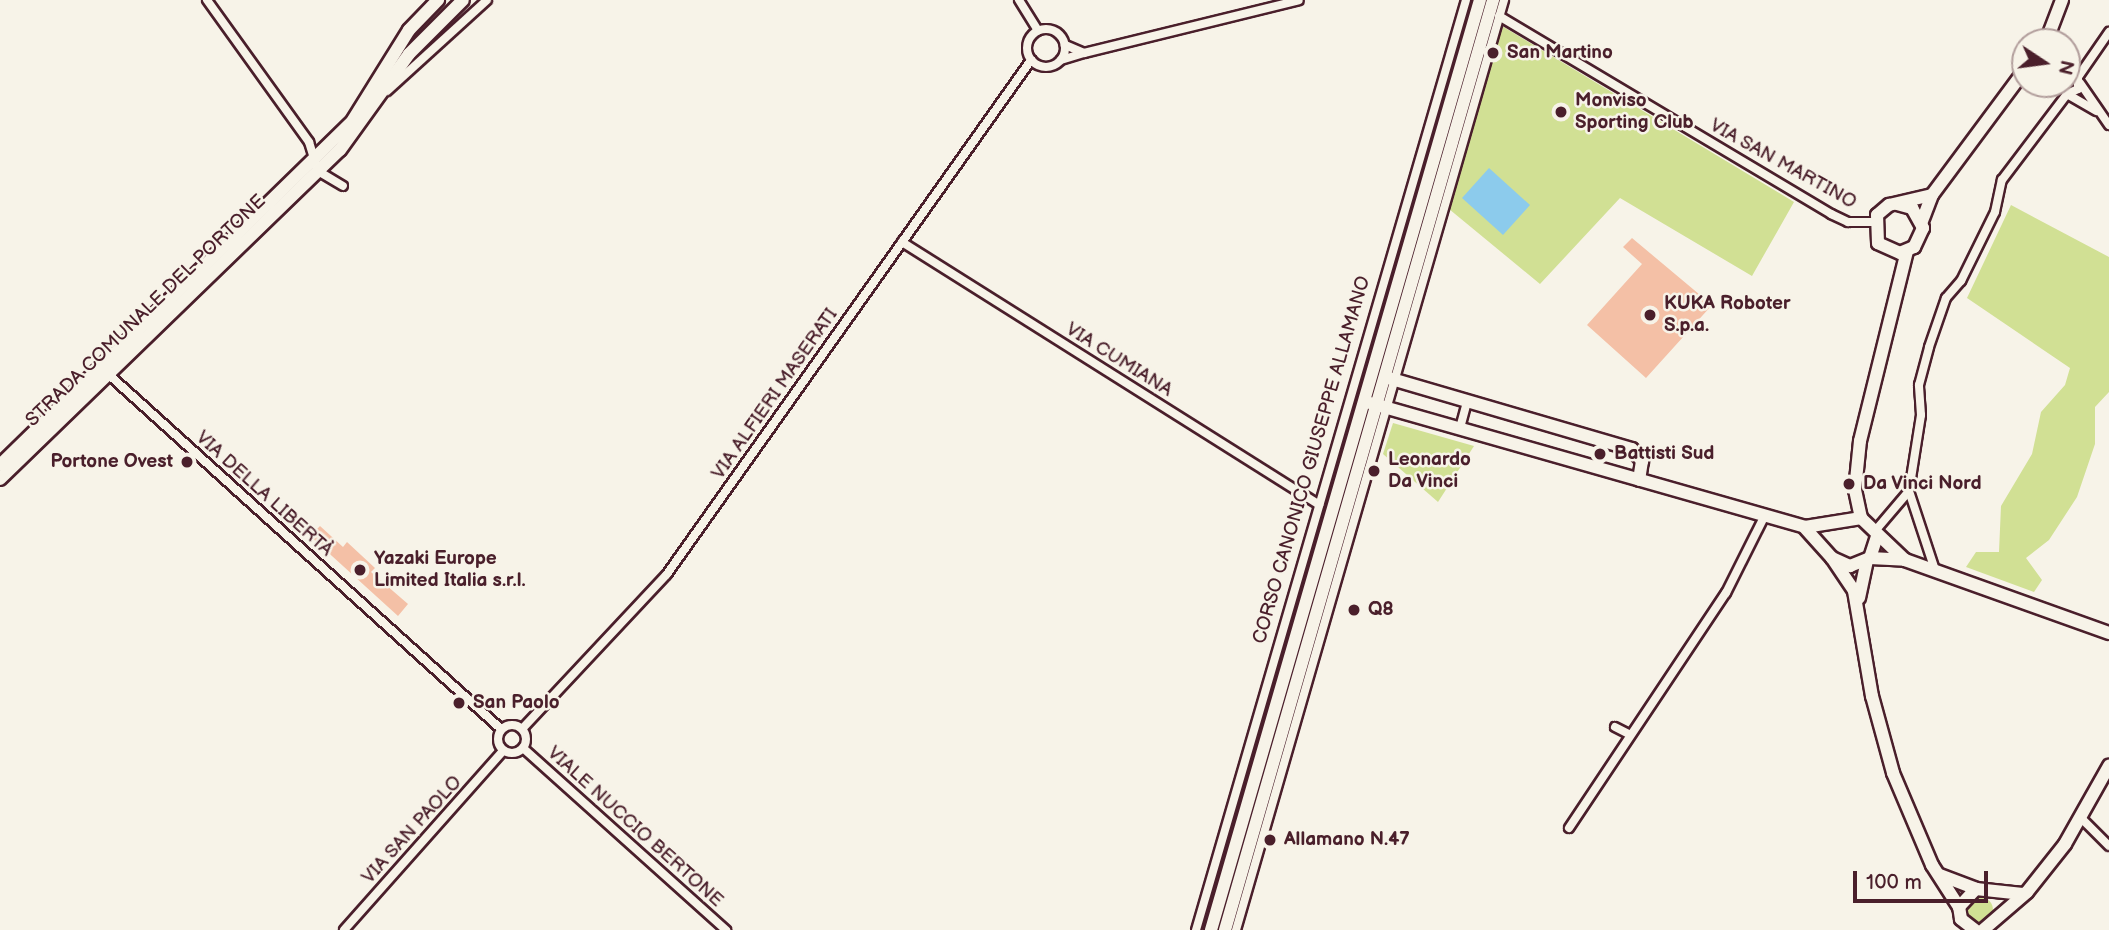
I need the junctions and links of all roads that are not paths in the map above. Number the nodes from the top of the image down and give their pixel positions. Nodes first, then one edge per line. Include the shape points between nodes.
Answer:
1 (207, 0) edge
2 (438, 0) edge
3 (463, 0) edge
4 (487, 0) edge
5 (1019, 0) edge
6 (1299, 0) edge
7 (1465, 0) edge
8 (1480, 0) edge
9 (1493, 0) edge
10 (1504, 0) edge
11 (2062, 0) edge
12 (1499, 16) junction
13 (2051, 28) edge
14 (1038, 31) junction
15 (2109, 32) edge
16 (1065, 46) junction
17 (1084, 53) junction
18 (1031, 60) junction
19 (1061, 60) junction
20 (2081, 77) edge
21 (2081, 84) edge
22 (2011, 90) edge
23 (382, 94) junction
24 (2064, 98) edge
25 (2074, 98) edge
26 (2096, 111) junction
27 (2109, 125) edge
28 (317, 165) junction
29 (343, 186) dead end
30 (1932, 195) junction
31 (1897, 204) junction
32 (1922, 221) junction
33 (1874, 222) junction
34 (902, 242) junction
35 (1878, 243) junction
36 (1908, 251) junction
37 (1895, 290) junction
38 (104, 370) junction
39 (1390, 379) junction
40 (1349, 398) junction
41 (1363, 401) junction
42 (1467, 402) junction
43 (1382, 407) junction
44 (1460, 428) junction
45 (0, 465) edge
46 (0, 479) edge
47 (1639, 480) junction
48 (1855, 490) junction
49 (1909, 491) junction
50 (1319, 505) junction
51 (1765, 515) junction
52 (1861, 519) junction
53 (1837, 522) junction
54 (1805, 527) junction
55 (1876, 534) junction
56 (1830, 553) junction
57 (1868, 559) junction
58 (1905, 561) junction
59 (1935, 570) junction
60 (1858, 612) junction
61 (2109, 633) edge
62 (1615, 727) dead end
63 (501, 729) junction
64 (522, 729) junction
65 (1629, 734) junction
66 (523, 747) junction
67 (503, 751) junction
68 (2109, 766) edge
69 (2082, 819) junction
70 (1569, 828) dead end
71 (2109, 846) edge
72 (1938, 874) junction
73 (1982, 890) junction
74 (2023, 894) junction
75 (1959, 906) junction
76 (2000, 913) junction
77 (1968, 928) edge
78 (344, 930) edge
79 (726, 930) edge
80 (1196, 930) edge
81 (1211, 930) edge
82 (1225, 930) edge
83 (1236, 930) edge
84 (1983, 930) edge

1 - 28 street via 309,142
2 - 28 street, STRADA COMUNALE DEL PORTONE via 408,30 359,112
3 - 23 street, STRADA COMUNALE DEL PORTONE via 416,46
4 - 23 street, STRADA COMUNALE DEL PORTONE
5 - 14 street
6 - 17 street
7 - 40 street, CORSO CANONICO GIUSEPPE ALLAMANO
8 - 41 street, CORSO CANONICO GIUSEPPE ALLAMANO
9 - 39 street
10 - 12 street
11 - 13 street
12 - 33 street, VIA SAN MARTINO via 1831,214 1848,222
12 - 39 street
14 - 16 street via 1051,30
14 - 18 street via 1027,45
15 - 20 street
16 - 17 street
16 - 19 street
17 - 19 street
18 - 19 street via 1045,67
18 - 34 street, VIA ALFIERI MASERATI
21 - 26 street
22 - 30 street
23 - 28 street, STRADA COMUNALE DEL PORTONE via 356,134
24 - 49 street via 2002,180 1995,212 1961,281 1946,298 1919,385 1921,415
25 - 26 street
26 - 27 street
28 - 29 street
28 - 38 street, STRADA COMUNALE DEL PORTONE
30 - 31 street
30 - 32 street
31 - 32 street via 1912,208
31 - 33 street via 1883,209
32 - 36 street via 1922,235
33 - 35 street
34 - 50 street, VIA CUMIANA
34 - 64 street, VIA ALFIERI MASERATI via 667,574
35 - 36 street via 1892,252
35 - 37 street via 1891,260
36 - 37 street
37 - 48 street via 1864,413
38 - 45 street, STRADA COMUNALE DEL PORTONE
38 - 46 street, STRADA COMUNALE DEL PORTONE
38 - 63 street, VIA DELLA LIBERTÀ
39 - 42 street
39 - 43 street
40 - 41 street
40 - 50 street, CORSO CANONICO GIUSEPPE ALLAMANO
41 - 43 street
41 - 81 street, CORSO CANONICO GIUSEPPE ALLAMANO
42 - 44 street
42 - 47 street via 1632,449 1642,461
43 - 44 street
43 - 82 street
43 - 83 street
44 - 47 street
47 - 51 street
48 - 52 street
48 - 53 street
49 - 55 street
49 - 59 street
50 - 80 street, CORSO CANONICO GIUSEPPE ALLAMANO
51 - 54 street
51 - 65 street via 1726,593
52 - 53 street
52 - 55 street
53 - 54 street
53 - 56 street
54 - 56 street
55 - 57 street
55 - 58 street
56 - 57 street via 1850,566
56 - 60 street via 1852,585
57 - 58 street
57 - 60 street
58 - 59 street
59 - 61 street
60 - 72 street via 1885,746
62 - 65 street
63 - 64 street via 514,725
63 - 67 street via 497,738
64 - 66 street
65 - 70 street
66 - 67 street via 512,754
66 - 79 street, VIALE NUCCIO BERTONE
67 - 78 street, VIA SAN PAOLO
68 - 69 street
69 - 71 street
69 - 74 street
72 - 73 street
72 - 75 street
73 - 74 street
73 - 75 street
73 - 76 street
74 - 76 street
75 - 77 street
76 - 84 street

